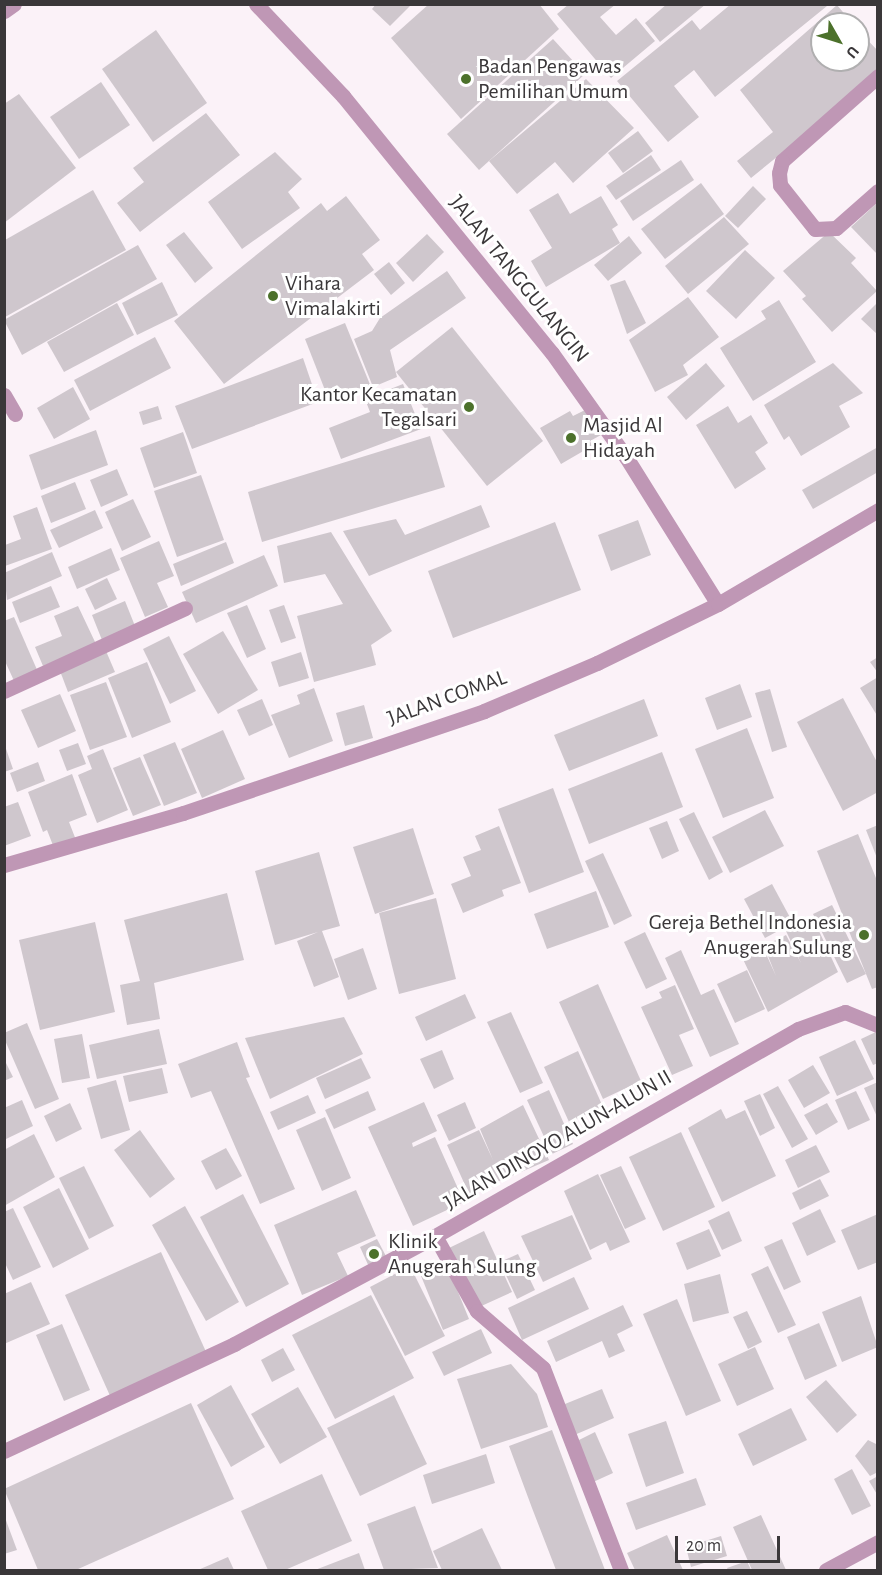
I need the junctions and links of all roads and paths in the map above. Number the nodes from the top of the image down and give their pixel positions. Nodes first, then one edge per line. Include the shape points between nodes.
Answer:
1 (14, 4) edge
2 (256, 4) edge
3 (4, 11) edge
4 (878, 76) edge
5 (878, 191) edge
6 (4, 395) edge
7 (15, 414) dead end
8 (878, 510) edge
9 (718, 604) junction
10 (185, 608) dead end
11 (4, 691) edge
12 (4, 865) edge
13 (878, 1024) edge
14 (435, 1236) junction
15 (4, 1451) edge
16 (878, 1542) edge
17 (621, 1570) edge
18 (826, 1570) edge

1 - 3 street
2 - 9 street, JALAN TANGGULANGIN via 343,96 552,353 626,457
4 - 5 street via 782,161 779,173 780,184 815,229 836,228
6 - 7 street
8 - 9 street, JALAN COMAL
9 - 12 street, JALAN COMAL via 597,663 484,711 183,813
10 - 11 street
13 - 14 street, JALAN DINOYO ALUN-ALUN II via 845,1012 798,1029
14 - 15 street, JALAN DINOYO ALUN-ALUN II via 234,1344
14 - 17 street via 477,1311 543,1368
16 - 18 street

